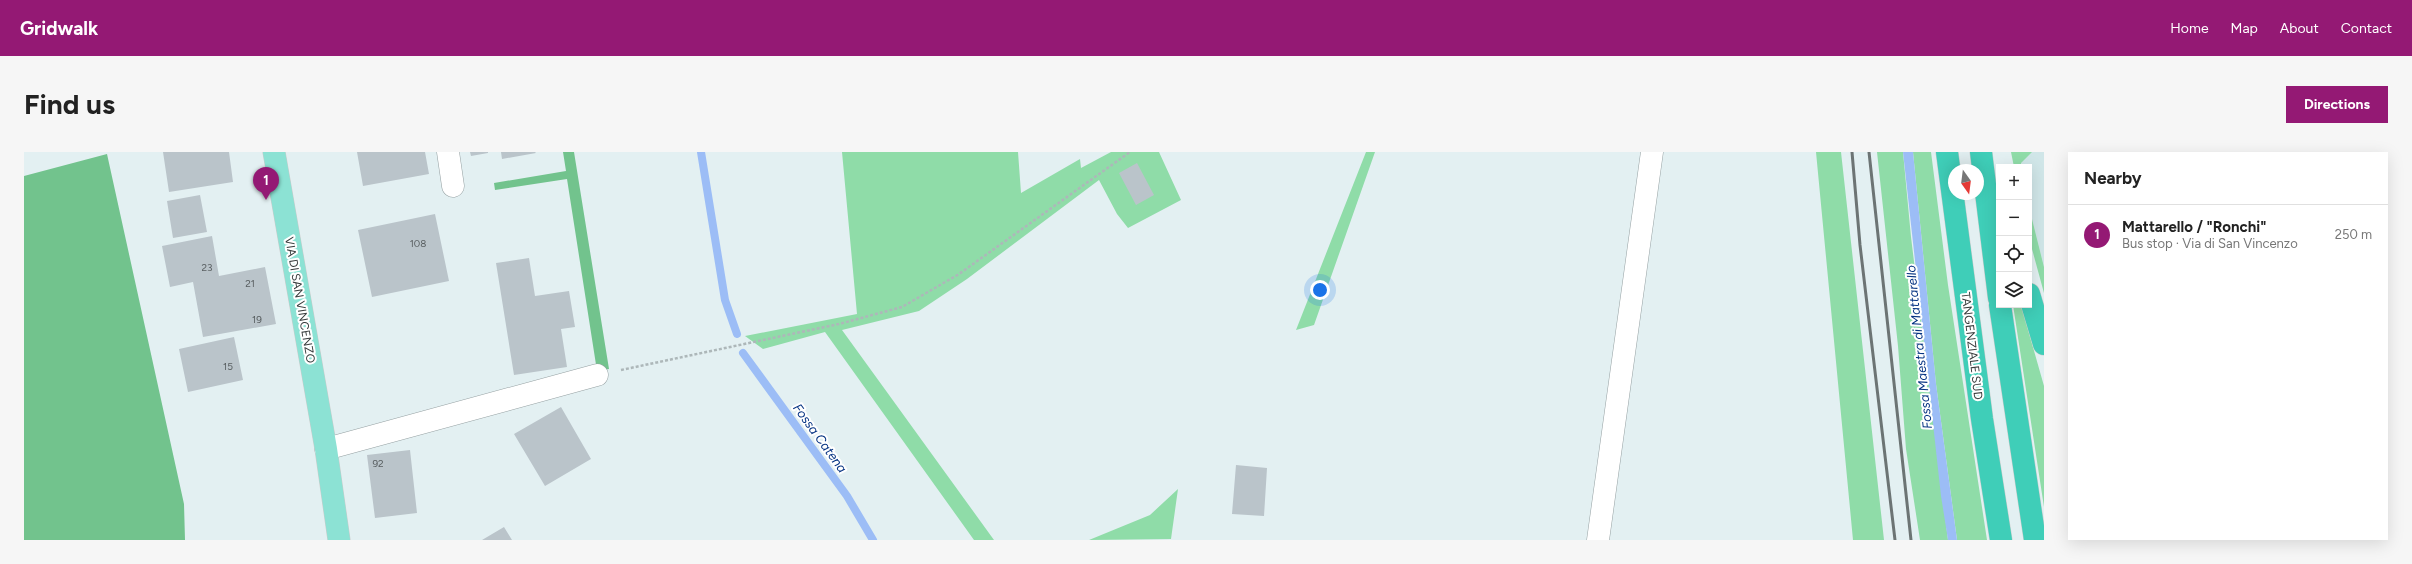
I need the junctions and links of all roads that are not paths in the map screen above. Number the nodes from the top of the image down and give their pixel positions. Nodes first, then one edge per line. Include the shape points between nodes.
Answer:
1 (274, 152) edge
2 (448, 152) edge
3 (1652, 152) edge
4 (1947, 152) edge
5 (1981, 152) edge
6 (1992, 152) edge
7 (1996, 170) edge
8 (453, 186) dead end
9 (1996, 274) edge
10 (2032, 304) edge
11 (2000, 308) edge
12 (2044, 344) edge
13 (597, 375) road end
14 (326, 449) junction
15 (339, 540) edge
16 (1598, 540) edge
17 (2001, 540) edge
18 (2035, 540) edge

1 - 14 main road, VIA DI SAN VINCENZO
2 - 8 street
3 - 16 street
4 - 17 highway, TANGENZIALE SUD via 1982,419
5 - 9 highway
6 - 7 highway
10 - 12 highway
11 - 18 highway
13 - 14 street
14 - 15 main road, VIA DI SAN VINCENZO

